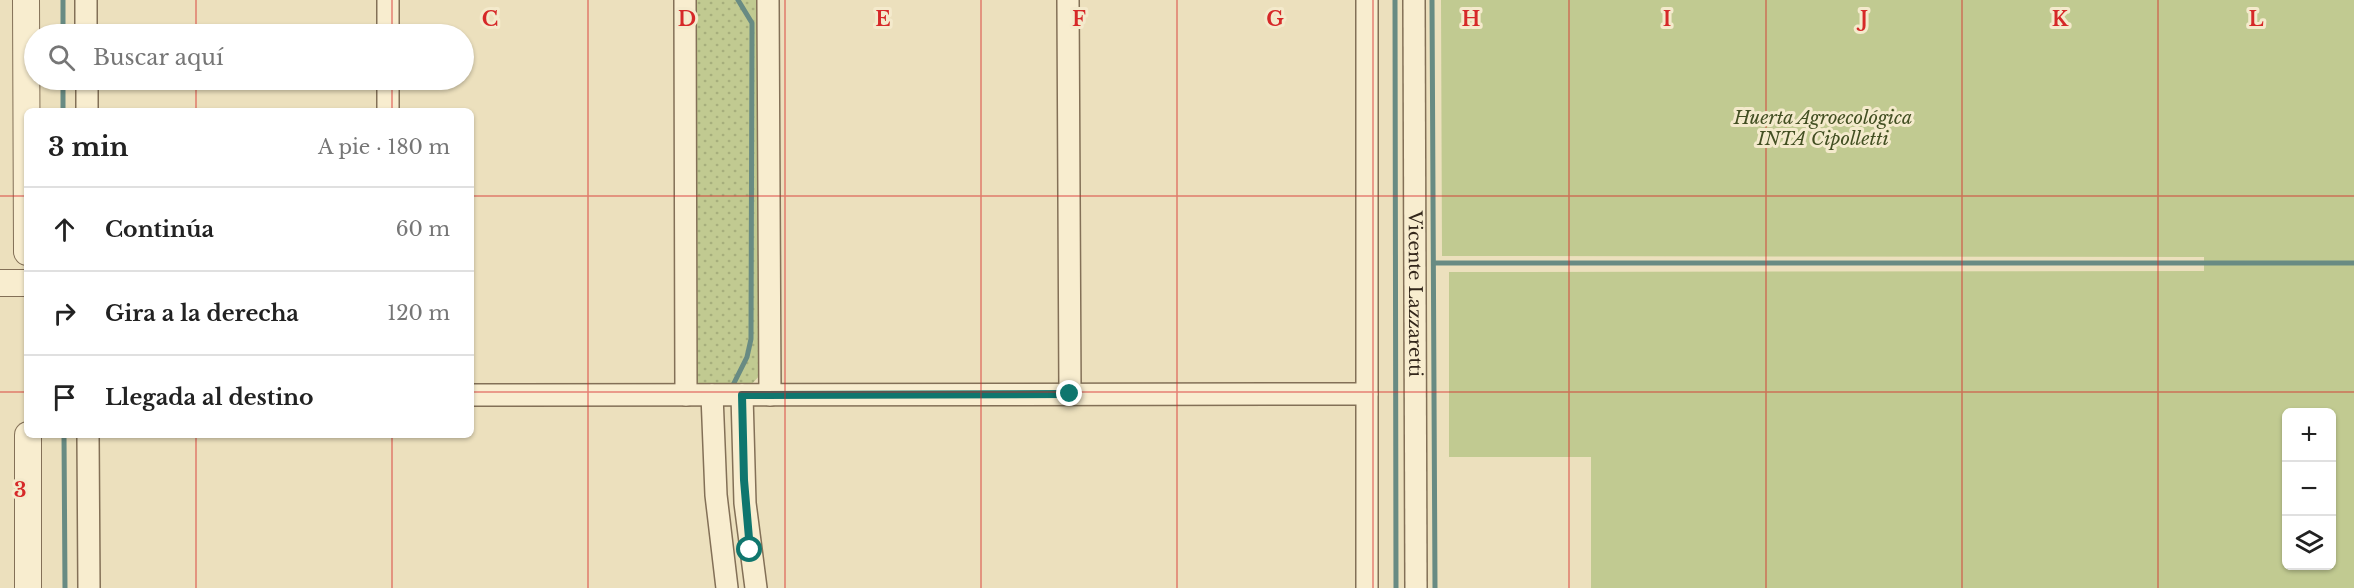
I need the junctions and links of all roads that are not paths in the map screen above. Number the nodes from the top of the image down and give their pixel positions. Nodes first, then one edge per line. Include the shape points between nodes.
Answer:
1 (26, 0) edge
2 (86, 0) edge
3 (388, 0) edge
4 (685, 0) edge
5 (768, 0) edge
6 (1068, 0) edge
7 (1367, 0) edge
8 (1414, 0) edge
9 (26, 24) edge
10 (86, 24) edge
11 (388, 24) edge
12 (26, 90) edge
13 (87, 90) edge
14 (388, 90) edge
15 (26, 108) edge
16 (87, 108) edge
17 (388, 108) edge
18 (0, 283) edge
19 (24, 283) edge
20 (1070, 394) junction
21 (1367, 394) junction
22 (474, 395) edge
23 (686, 395) junction
24 (712, 395) junction
25 (742, 395) junction
26 (771, 395) junction
27 (28, 438) edge
28 (88, 438) edge
29 (28, 588) edge
30 (89, 588) edge
31 (727, 588) edge
32 (756, 588) edge
33 (1367, 588) edge
34 (1416, 588) edge

1 - 9 street
2 - 10 street
3 - 11 street
4 - 23 street
5 - 26 street
6 - 20 street
7 - 21 street
8 - 34 street, Vicente Lazzaretti
12 - 15 street
13 - 16 street
14 - 17 street
18 - 19 street
20 - 21 street
20 - 26 street
21 - 33 street
22 - 23 street
23 - 24 street
24 - 25 street
24 - 31 street via 718,520
25 - 26 street
25 - 32 street via 745,491
27 - 29 street
28 - 30 street

